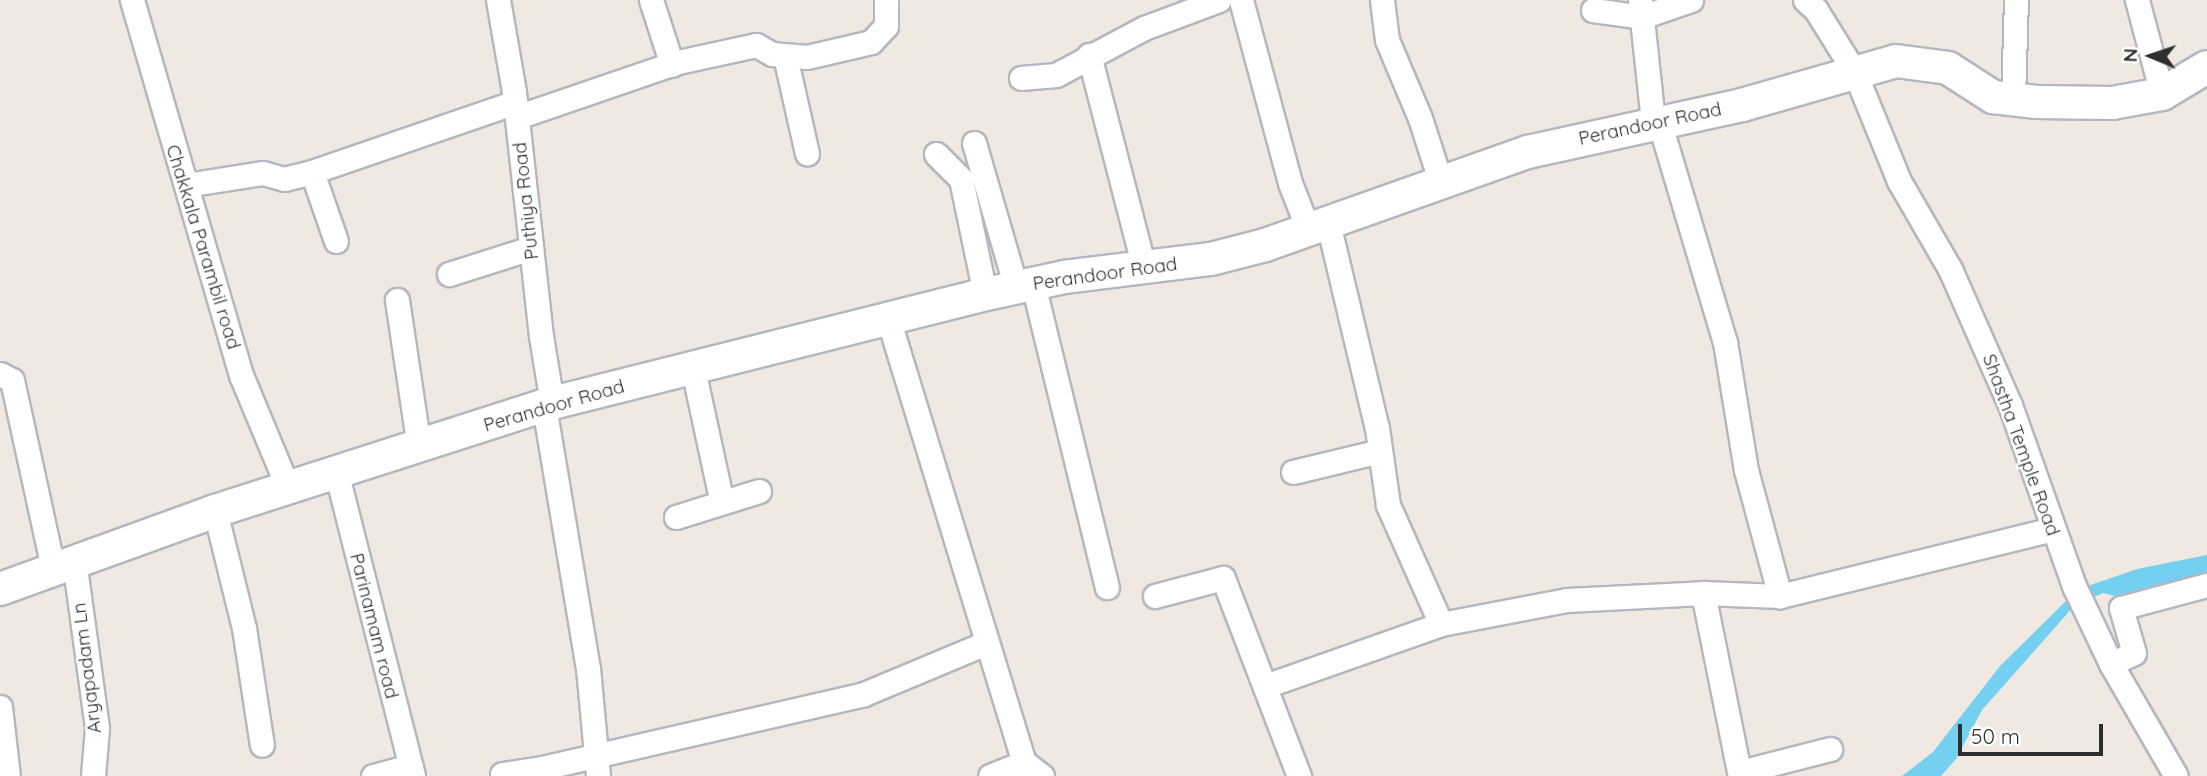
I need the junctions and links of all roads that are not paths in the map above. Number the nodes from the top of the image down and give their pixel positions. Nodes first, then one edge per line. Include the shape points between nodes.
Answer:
1 (132, 0) edge
2 (498, 0) edge
3 (651, 0) edge
4 (886, 0) edge
5 (1219, 0) edge
6 (1241, 0) edge
7 (1382, 0) edge
8 (1691, 0) edge
9 (1805, 0) edge
10 (2016, 0) edge
11 (2137, 0) edge
12 (1641, 9) edge
13 (1593, 10) dead end
14 (1089, 55) junction
15 (785, 56) junction
16 (672, 65) junction
17 (2207, 67) edge
18 (1856, 73) junction
19 (1021, 78) dead end
20 (2162, 94) junction
21 (2013, 99) junction
22 (516, 109) junction
23 (1656, 121) junction
24 (974, 143) dead end
25 (807, 154) dead end
26 (936, 154) dead end
27 (312, 172) junction
28 (1440, 180) junction
29 (186, 185) junction
30 (1318, 226) junction
31 (336, 241) dead end
32 (531, 248) junction
33 (1144, 268) junction
34 (449, 274) dead end
35 (1024, 286) junction
36 (985, 294) junction
37 (397, 300) dead end
38 (888, 318) junction
39 (693, 369) junction
40 (0, 374) edge
41 (548, 404) junction
42 (419, 447) junction
43 (1380, 451) junction
44 (1293, 472) dead end
45 (337, 475) junction
46 (288, 488) junction
47 (759, 491) dead end
48 (721, 499) junction
49 (215, 511) junction
50 (676, 517) dead end
51 (2052, 529) junction
52 (63, 564) junction
53 (2207, 585) edge
54 (1107, 587) dead end
55 (0, 589) edge
56 (1703, 593) junction
57 (1155, 596) dead end
58 (1780, 596) junction
59 (1441, 624) junction
60 (986, 643) junction
61 (2110, 664) junction
62 (1265, 686) junction
63 (0, 707) edge
64 (262, 745) dead end
65 (1830, 749) dead end
66 (1024, 762) junction
67 (597, 766) edge
68 (412, 771) edge
69 (502, 774) dead end
70 (1740, 774) edge
71 (8, 776) edge
72 (93, 776) edge
73 (373, 776) edge
74 (990, 776) edge
75 (1042, 776) edge
76 (1299, 776) edge
77 (2176, 776) edge

1 - 29 street, Chakkala Parambil road
2 - 22 street, Puthiya Road
3 - 16 street
4 - 15 street via 886,26 871,42 807,57
5 - 14 street
6 - 30 street via 1290,183
7 - 28 street via 1387,40
8 - 12 street
9 - 18 street, Shastha Temple Road
10 - 21 street
11 - 20 street
12 - 13 street
12 - 23 street
14 - 19 street via 1056,75
14 - 33 street
15 - 16 street via 756,45
15 - 25 street
16 - 22 street
17 - 20 main road, Perandoor Road
18 - 21 main road, Perandoor Road via 1896,61 1928,62 1948,68 1993,97
18 - 23 main road, Perandoor Road via 1742,105
18 - 51 street, Shastha Temple Road via 1899,181 1951,269 2010,405
20 - 21 main road, Perandoor Road via 2112,103
22 - 27 street
22 - 32 street, Puthiya Road
23 - 28 main road, Perandoor Road via 1528,152
23 - 58 street via 1725,342 1746,470
24 - 35 street
26 - 36 street via 956,169 961,179
27 - 29 street via 284,179 263,173
27 - 31 street
28 - 30 main road, Perandoor Road
29 - 46 street, Chakkala Parambil road via 241,375
30 - 33 main road, Perandoor Road via 1211,259
30 - 43 street
32 - 34 street
32 - 41 street, Puthiya Road
33 - 35 main road, Perandoor Road
35 - 36 main road, Perandoor Road
35 - 54 street
36 - 38 main road, Perandoor Road
37 - 42 street
38 - 39 main road, Perandoor Road
38 - 60 street
39 - 41 main road, Perandoor Road
39 - 48 street
40 - 52 street, Aryapadam Ln via 12,380
41 - 42 main road, Perandoor Road
41 - 67 street, Puthiya Road via 586,654
42 - 45 main road, Perandoor Road
43 - 44 street
43 - 59 street via 1388,505
45 - 46 main road, Perandoor Road
45 - 68 street, Parinamam road
46 - 49 main road, Perandoor Road
47 - 48 street
48 - 50 street
49 - 52 main road, Perandoor Road
49 - 64 street via 244,628
51 - 58 street
51 - 61 street, Shastha Temple Road
52 - 55 main road, Perandoor Road
52 - 72 street, Aryapadam Ln via 97,728
53 - 61 street via 2121,608 2134,653
56 - 58 street
56 - 59 street via 1567,600
56 - 70 street
57 - 62 street via 1223,578
59 - 62 street
60 - 66 street
60 - 67 street via 864,694
61 - 77 street, Shastha Temple Road
62 - 76 street
63 - 71 street
65 - 70 street
66 - 74 street
66 - 75 street
67 - 69 street
68 - 73 street

